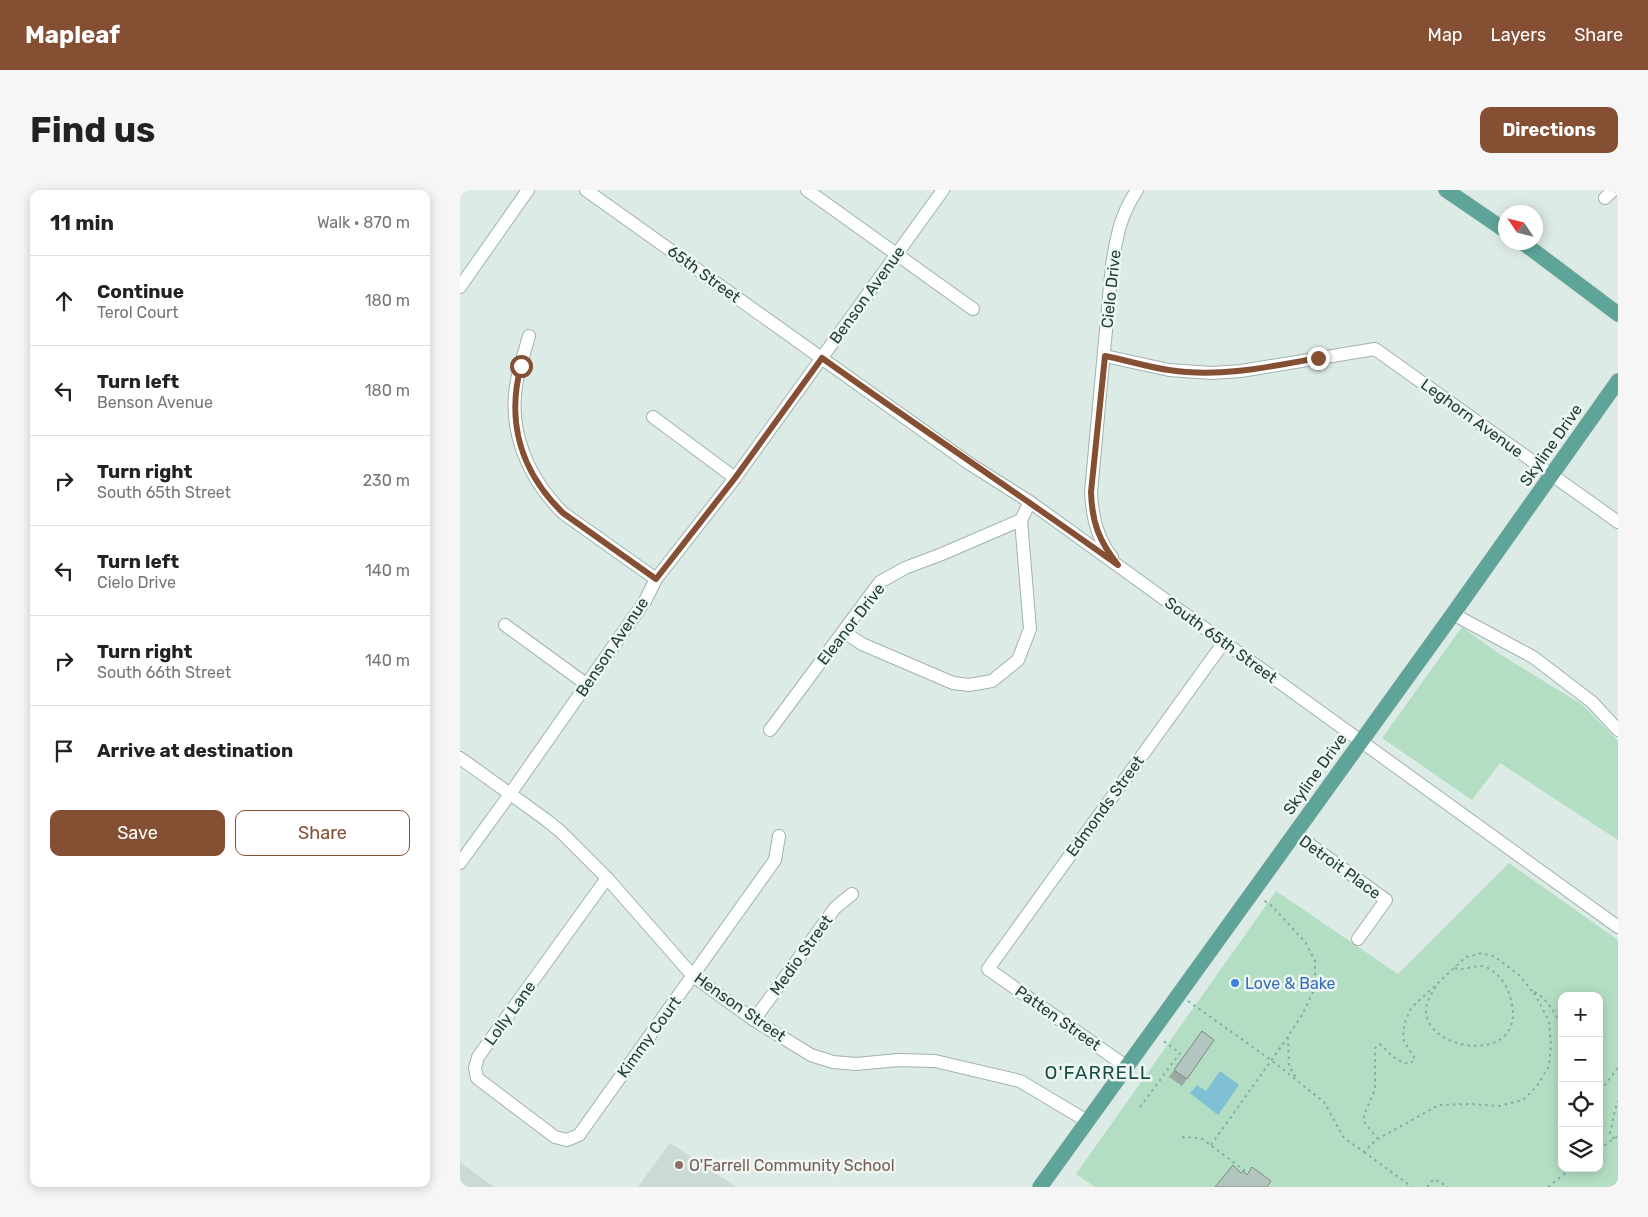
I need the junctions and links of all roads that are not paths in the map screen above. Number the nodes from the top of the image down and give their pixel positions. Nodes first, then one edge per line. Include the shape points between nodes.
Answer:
1 (528, 190) edge
2 (586, 190) edge
3 (807, 190) edge
4 (944, 190) edge
5 (1137, 190) edge
6 (1449, 191) edge
7 (1498, 225) edge
8 (1533, 250) edge
9 (897, 254) junction
10 (460, 287) edge
11 (973, 309) dead end
12 (1618, 314) edge
13 (529, 336) dead end
14 (1105, 356) junction
15 (822, 358) junction
16 (1618, 381) edge
17 (653, 417) dead end
18 (1552, 475) junction
19 (735, 478) junction
20 (1030, 502) junction
21 (1021, 520) junction
22 (1618, 522) edge
23 (1118, 565) junction
24 (656, 579) junction
25 (1453, 614) junction
26 (505, 625) dead end
27 (846, 630) junction
28 (1224, 642) junction
29 (586, 684) junction
30 (770, 730) dead end
31 (1618, 730) edge
32 (1361, 742) junction
33 (460, 758) edge
34 (510, 794) junction
35 (1294, 833) junction
36 (779, 836) dead end
37 (460, 863) edge
38 (607, 878) junction
39 (852, 894) dead end
40 (1618, 926) edge
41 (1358, 939) dead end
42 (988, 970) joint
43 (693, 976) junction
44 (754, 1020) junction
45 (1127, 1067) junction
46 (1087, 1121) junction
47 (550, 1133) joint
48 (1040, 1187) edge

1 - 10 street
2 - 15 street, 65th Street
3 - 9 street
4 - 9 street, Benson Avenue
5 - 14 street, Cielo Drive via 1117,230
6 - 7 main road
8 - 12 main road
9 - 11 street
9 - 15 street, Benson Avenue
13 - 24 street via 517,380 515,408 522,449 534,477 563,513
14 - 18 street, Leghorn Avenue via 1169,370 1212,373 1375,349
14 - 23 street, Cielo Drive via 1091,492 1098,532 1104,548
15 - 19 street, Benson Avenue
15 - 20 street, South 65th Street via 970,464
16 - 18 main road, Skyline Drive
17 - 19 street
18 - 22 street, Leghorn Avenue
18 - 25 main road, Skyline Drive
19 - 24 street, Benson Avenue
20 - 21 street
20 - 23 street, South 65th Street
21 - 27 street, Eleanor Drive via 904,568 880,582
21 - 27 street via 1030,628 1018,660 992,681 953,684 862,644
23 - 28 street, South 65th Street
24 - 29 street, Benson Avenue
25 - 31 street via 1533,657 1592,702
25 - 32 main road, Skyline Drive
26 - 29 street
27 - 30 street, Eleanor Drive
28 - 32 street, South 65th Street
28 - 42 street, Edmonds Street
29 - 34 street, Benson Avenue
32 - 35 main road, Skyline Drive
32 - 40 street, South 65th Street
33 - 34 street, Henson Street
34 - 37 street, Benson Avenue
34 - 38 street, Henson Street via 560,831
35 - 41 street, Detroit Place via 1386,900
35 - 45 main road, Skyline Drive
36 - 43 street, Kimmy Court via 775,860
38 - 43 street, Henson Street
38 - 47 street, Lolly Lane via 478,1057 475,1068 477,1078
39 - 44 street, Medio Street via 835,908
42 - 45 street, Patten Street
43 - 44 street, Henson Street
43 - 47 street, Kimmy Court via 579,1135 567,1140
44 - 46 street, Henson Street via 811,1055 833,1062 934,1061 1020,1081
45 - 46 main road, Skyline Drive
46 - 48 main road, Skyline Drive

